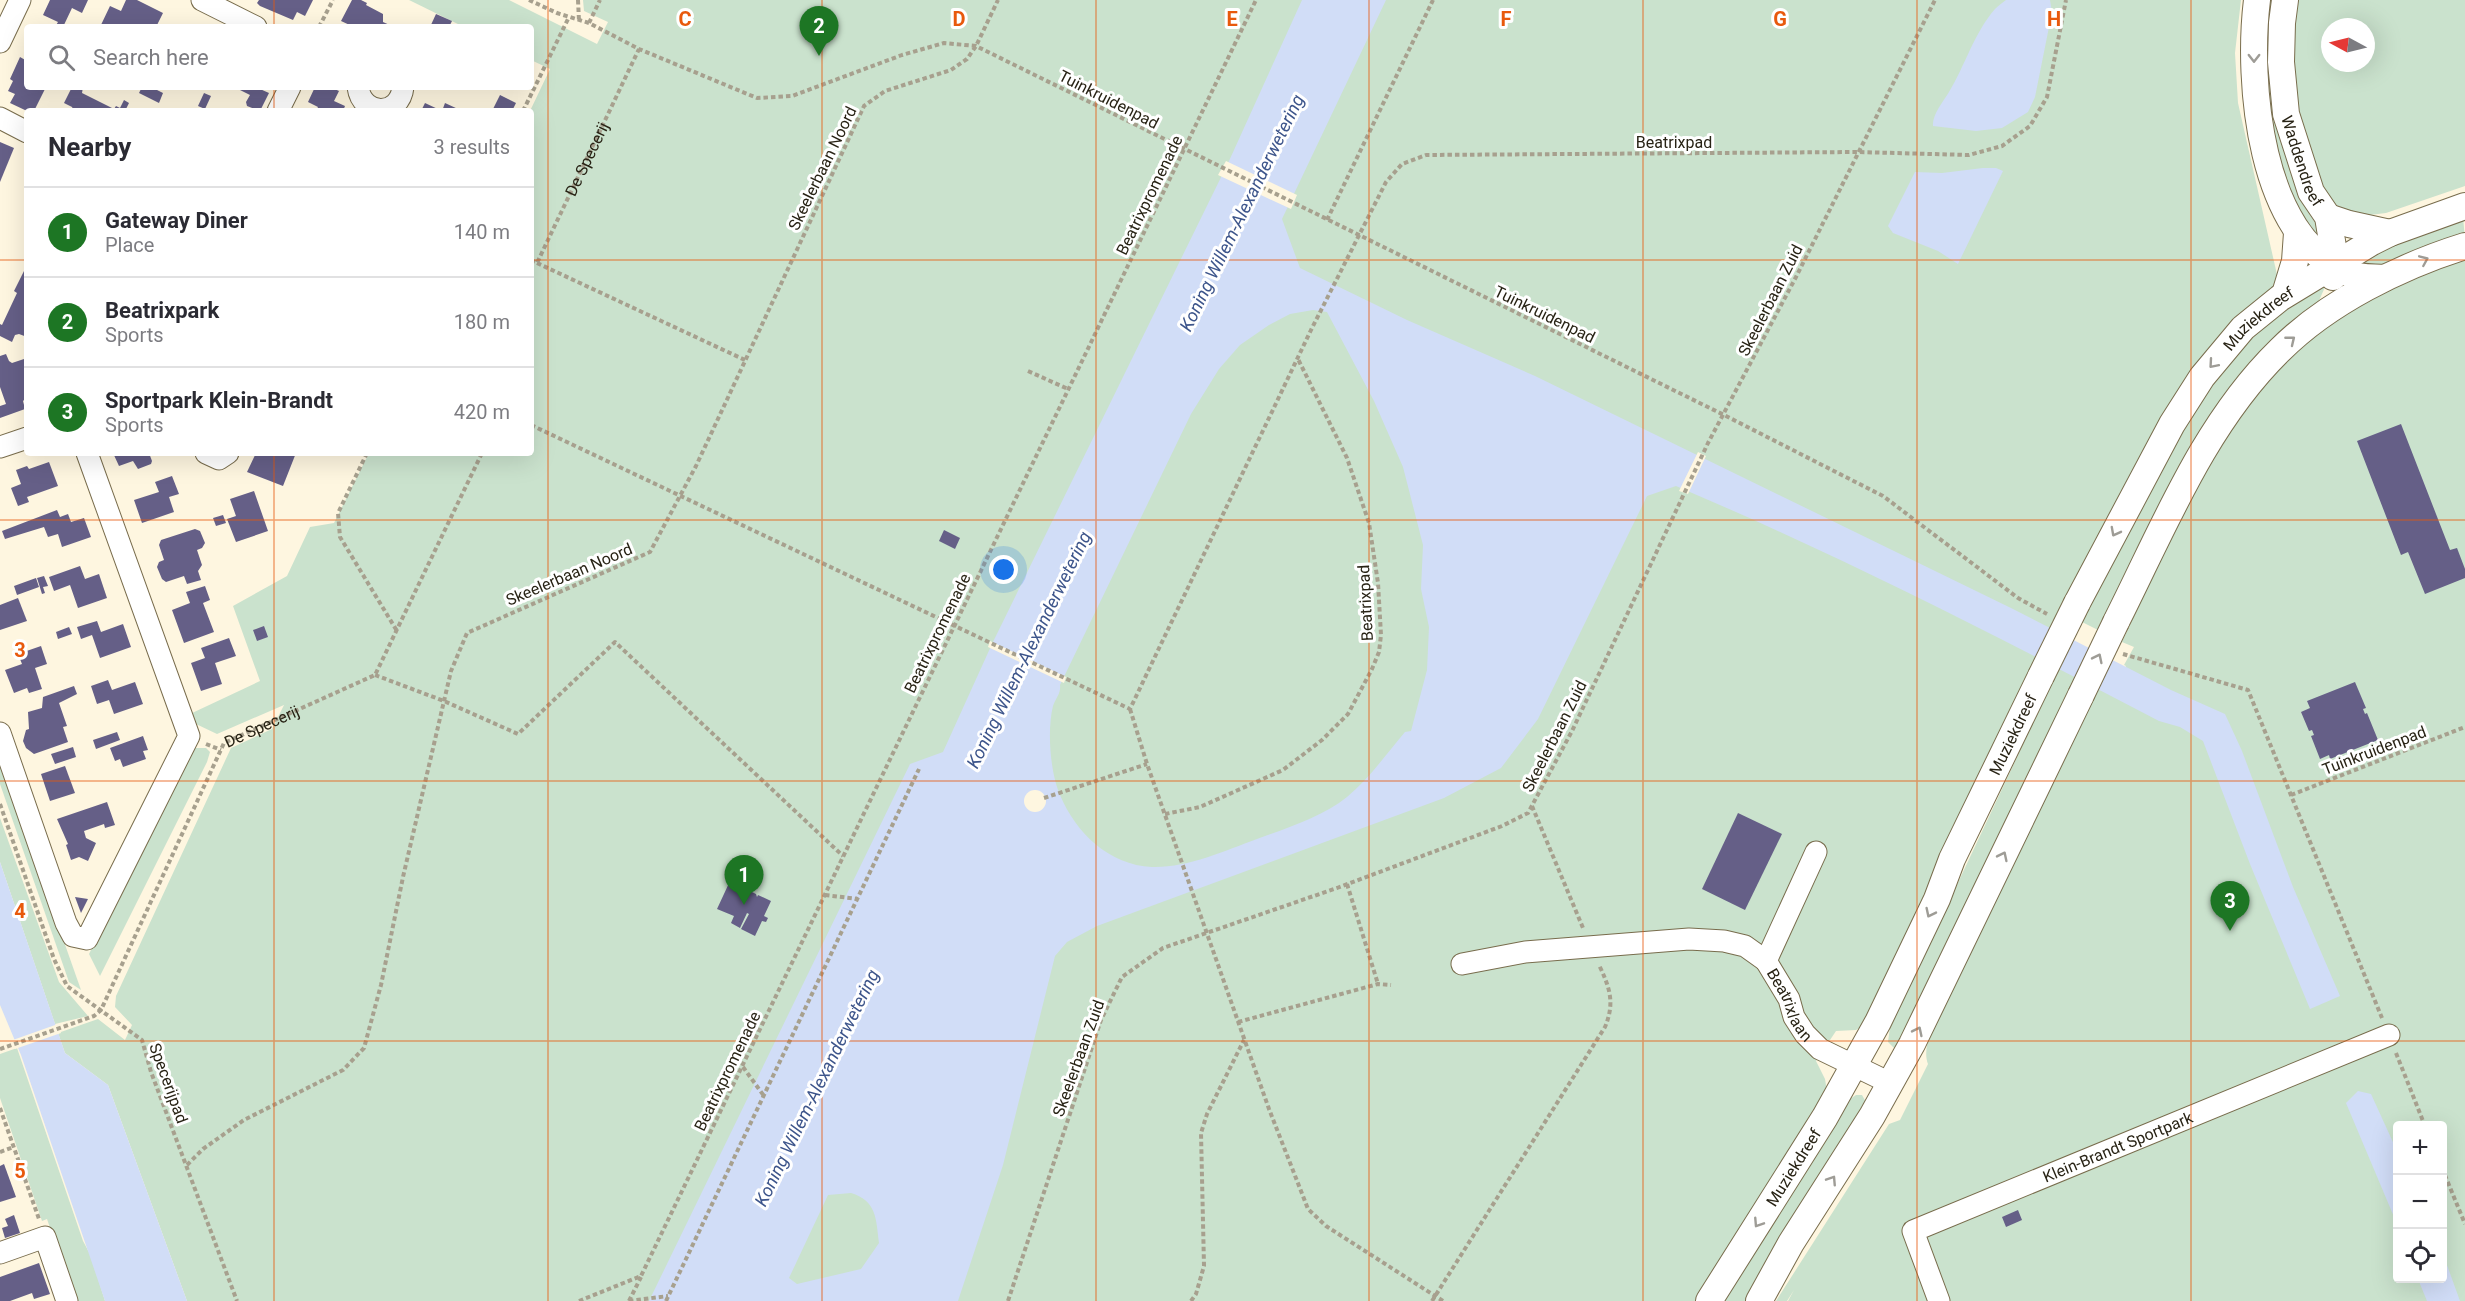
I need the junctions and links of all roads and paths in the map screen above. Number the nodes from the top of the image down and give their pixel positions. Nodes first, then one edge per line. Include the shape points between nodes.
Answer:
1 (20, 0) edge
2 (201, 0) edge
3 (333, 0) edge
4 (529, 0) edge
5 (578, 0) edge
6 (600, 0) edge
7 (998, 0) edge
8 (1256, 0) edge
9 (1433, 0) edge
10 (1935, 0) edge
11 (2066, 0) edge
12 (2257, 0) edge
13 (2285, 0) edge
14 (569, 17) junction
15 (579, 21) junction
16 (588, 23) junction
17 (250, 24) edge
18 (321, 24) edge
19 (0, 42) edge
20 (976, 46) junction
21 (639, 49) junction
22 (534, 89) edge
23 (288, 90) edge
24 (359, 90) edge
25 (402, 90) edge
26 (533, 90) edge
27 (280, 108) edge
28 (373, 108) edge
29 (390, 108) edge
30 (524, 108) edge
31 (0, 118) edge
32 (24, 130) edge
33 (1184, 150) junction
34 (1858, 152) junction
35 (2465, 206) edge
36 (2328, 217) junction
37 (1327, 220) junction
38 (2297, 233) junction
39 (2390, 233) junction
40 (1359, 236) junction
41 (2465, 246) edge
42 (534, 262) edge
43 (537, 263) junction
44 (2333, 265) junction
45 (2384, 278) junction
46 (2285, 294) junction
47 (2324, 314) junction
48 (1298, 359) junction
49 (745, 360) junction
50 (1028, 371) dead end
51 (1068, 390) junction
52 (1724, 415) junction
53 (534, 425) edge
54 (24, 439) edge
55 (0, 447) edge
56 (88, 456) edge
57 (366, 456) edge
58 (481, 456) edge
59 (680, 495) junction
60 (954, 626) junction
61 (397, 631) junction
62 (375, 675) junction
63 (444, 700) junction
64 (1130, 709) junction
65 (2465, 727) edge
66 (0, 733) edge
67 (1147, 764) junction
68 (919, 770) dead end
69 (2291, 795) dead end
70 (1044, 798) dead end
71 (0, 804) edge
72 (1532, 806) junction
73 (1165, 814) junction
74 (1816, 852) dead end
75 (843, 856) junction
76 (1347, 884) junction
77 (825, 895) junction
78 (858, 899) junction
79 (1206, 932) junction
80 (1590, 947) junction
81 (1766, 961) junction
82 (1462, 964) dead end
83 (1378, 984) junction
84 (1391, 985) dead end
85 (101, 1010) junction
86 (1238, 1022) junction
87 (2389, 1035) joint
88 (1244, 1039) junction
89 (0, 1049) edge
90 (1854, 1066) junction
91 (743, 1067) junction
92 (1890, 1083) junction
93 (764, 1095) junction
94 (0, 1107) edge
95 (2424, 1121) edge
96 (14, 1147) junction
97 (0, 1152) edge
98 (187, 1165) junction
99 (2445, 1175) edge
100 (2465, 1224) edge
101 (45, 1237) junction
102 (0, 1253) edge
103 (641, 1276) junction
104 (667, 1299) edge
105 (1434, 1299) edge
106 (67, 1301) edge
107 (237, 1301) edge
108 (579, 1301) edge
109 (629, 1301) edge
110 (1008, 1301) edge
111 (1191, 1301) edge
112 (1443, 1301) edge
113 (1709, 1301) edge
114 (1760, 1301) edge
115 (1939, 1301) edge

1 - 19 street
2 - 17 street
3 - 18 path
4 - 14 path, Tuinkruidenpad
5 - 15 path
6 - 16 path
7 - 20 path, Skeelerbaan Noord
8 - 33 path, Beatrixpromenade
9 - 37 path
10 - 34 path, Skeelerbaan Zuid
11 - 34 path, Beatrixpad via 2047,97 2030,126 2002,146 1969,154
12 -> 38 main road, Waddendreef via 2253,65 2261,135 2281,200
13 - 36 main road, Waddendreef via 2280,62 2286,114 2311,192
14 - 15 path, Tuinkruidenpad
14 - 22 path
15 - 16 path, Tuinkruidenpad
16 - 21 path, Tuinkruidenpad
20 - 21 path, Tuinkruidenpad via 944,43 792,96 757,98
20 - 33 path, Tuinkruidenpad
20 - 49 path, Skeelerbaan Noord via 967,59 951,70 885,91 864,106
21 - 43 path, De Specerij
23 - 27 street
24 - 28 street via 361,99
25 - 29 street via 399,100
26 - 30 path
31 - 32 street
33 - 37 path, Tuinkruidenpad
33 - 51 path, Beatrixpromenade
34 - 40 path, Beatrixpad via 1426,155 1402,164 1386,182
34 - 52 path, Skeelerbaan Zuid
35 - 39 main road, Muziekdreef
36 - 39 main road
36 - 44 main road, Waddendreef
37 - 40 path, Tuinkruidenpad
38 - 44 main road
38 - 46 main road via 2295,261
39 - 44 main road, Muziekdreef
40 - 48 path, Beatrixpad
40 - 52 path, Tuinkruidenpad
45 -> 41 main road
42 - 43 path
43 - 49 path
44 - 45 main road via 2350,274
44 - 46 main road, Muziekdreef
44 - 47 main road, Waddendreef via 2332,294
45 - 47 main road
46 -> 90 main road, Muziekdreef, bridge via 2243,328 2202,377 2172,424 2077,603
92 -> 47 main road, bridge via 2192,470 2251,382 2280,349
48 - 64 path, Beatrixpad
48 - 73 path, Beatrixpad via 1347,458 1369,523 1378,583 1379,652 1348,714 1283,770 1200,807
49 - 59 path, Skeelerbaan Noord
50 - 51 path
51 - 60 path, Beatrixpromenade
52 - 72 path, Skeelerbaan Zuid
53 - 59 path
54 - 55 street
56 - 66 street via 189,736 87,939 73,936 66,922
57 - 61 path via 338,513 340,537
58 - 61 path
59 - 60 path
59 - 63 path, Skeelerbaan Noord via 650,552 467,633
60 - 64 path
60 - 75 path, Beatrixpromenade
61 - 62 path
62 - 63 path
62 - 85 path, De Specerij via 224,743
63 - 75 path via 518,734 615,642
63 - 98 path, Skeelerbaan Noord via 364,1048 343,1070 244,1120
64 - 67 path
65 - 69 path, Tuinkruidenpad
67 - 70 path
67 - 73 path
68 - 78 path
71 - 85 path, Specerijpad via 67,986
72 - 76 path, Skeelerbaan Zuid via 1528,813 1502,826
72 - 80 path
73 - 79 path
74 - 81 street, Beatrixlaan
75 - 77 path, Beatrixpromenade
76 - 79 path, Skeelerbaan Zuid
76 - 83 path
77 - 78 path
77 - 91 path, Beatrixpromenade
78 - 93 path
79 - 86 path
79 - 110 path, Skeelerbaan Zuid via 1163,948 1122,977 1101,1020
80 - 81 street via 1689,939 1724,941 1744,946
80 - 82 street via 1524,952
80 - 105 path via 1610,988 1611,1014
81 - 90 street, Beatrixlaan via 1805,1034 1820,1049
83 - 84 path
83 - 86 path
85 - 89 path via 94,1016
85 - 98 path, Specerijpad via 142,1040
86 - 88 path
87 - 95 path
87 - 115 street, Klein-Brandt Sportpark via 1913,1231
88 - 105 path via 1308,1209 1326,1226
88 - 111 path via 1201,1133 1204,1266
90 - 92 street, Beatrixlaan
90 -> 113 main road, Muziekdreef
91 - 93 path
91 - 103 path, Beatrixpromenade
114 -> 92 main road via 1791,1243
93 - 104 path
94 - 96 path
96 - 97 path
96 - 101 path
98 - 107 path, Specerijpad
99 - 100 path
101 - 102 street
101 - 106 street
103 - 108 path
103 - 109 path, Beatrixpromenade
104 - 109 path
105 - 112 path

